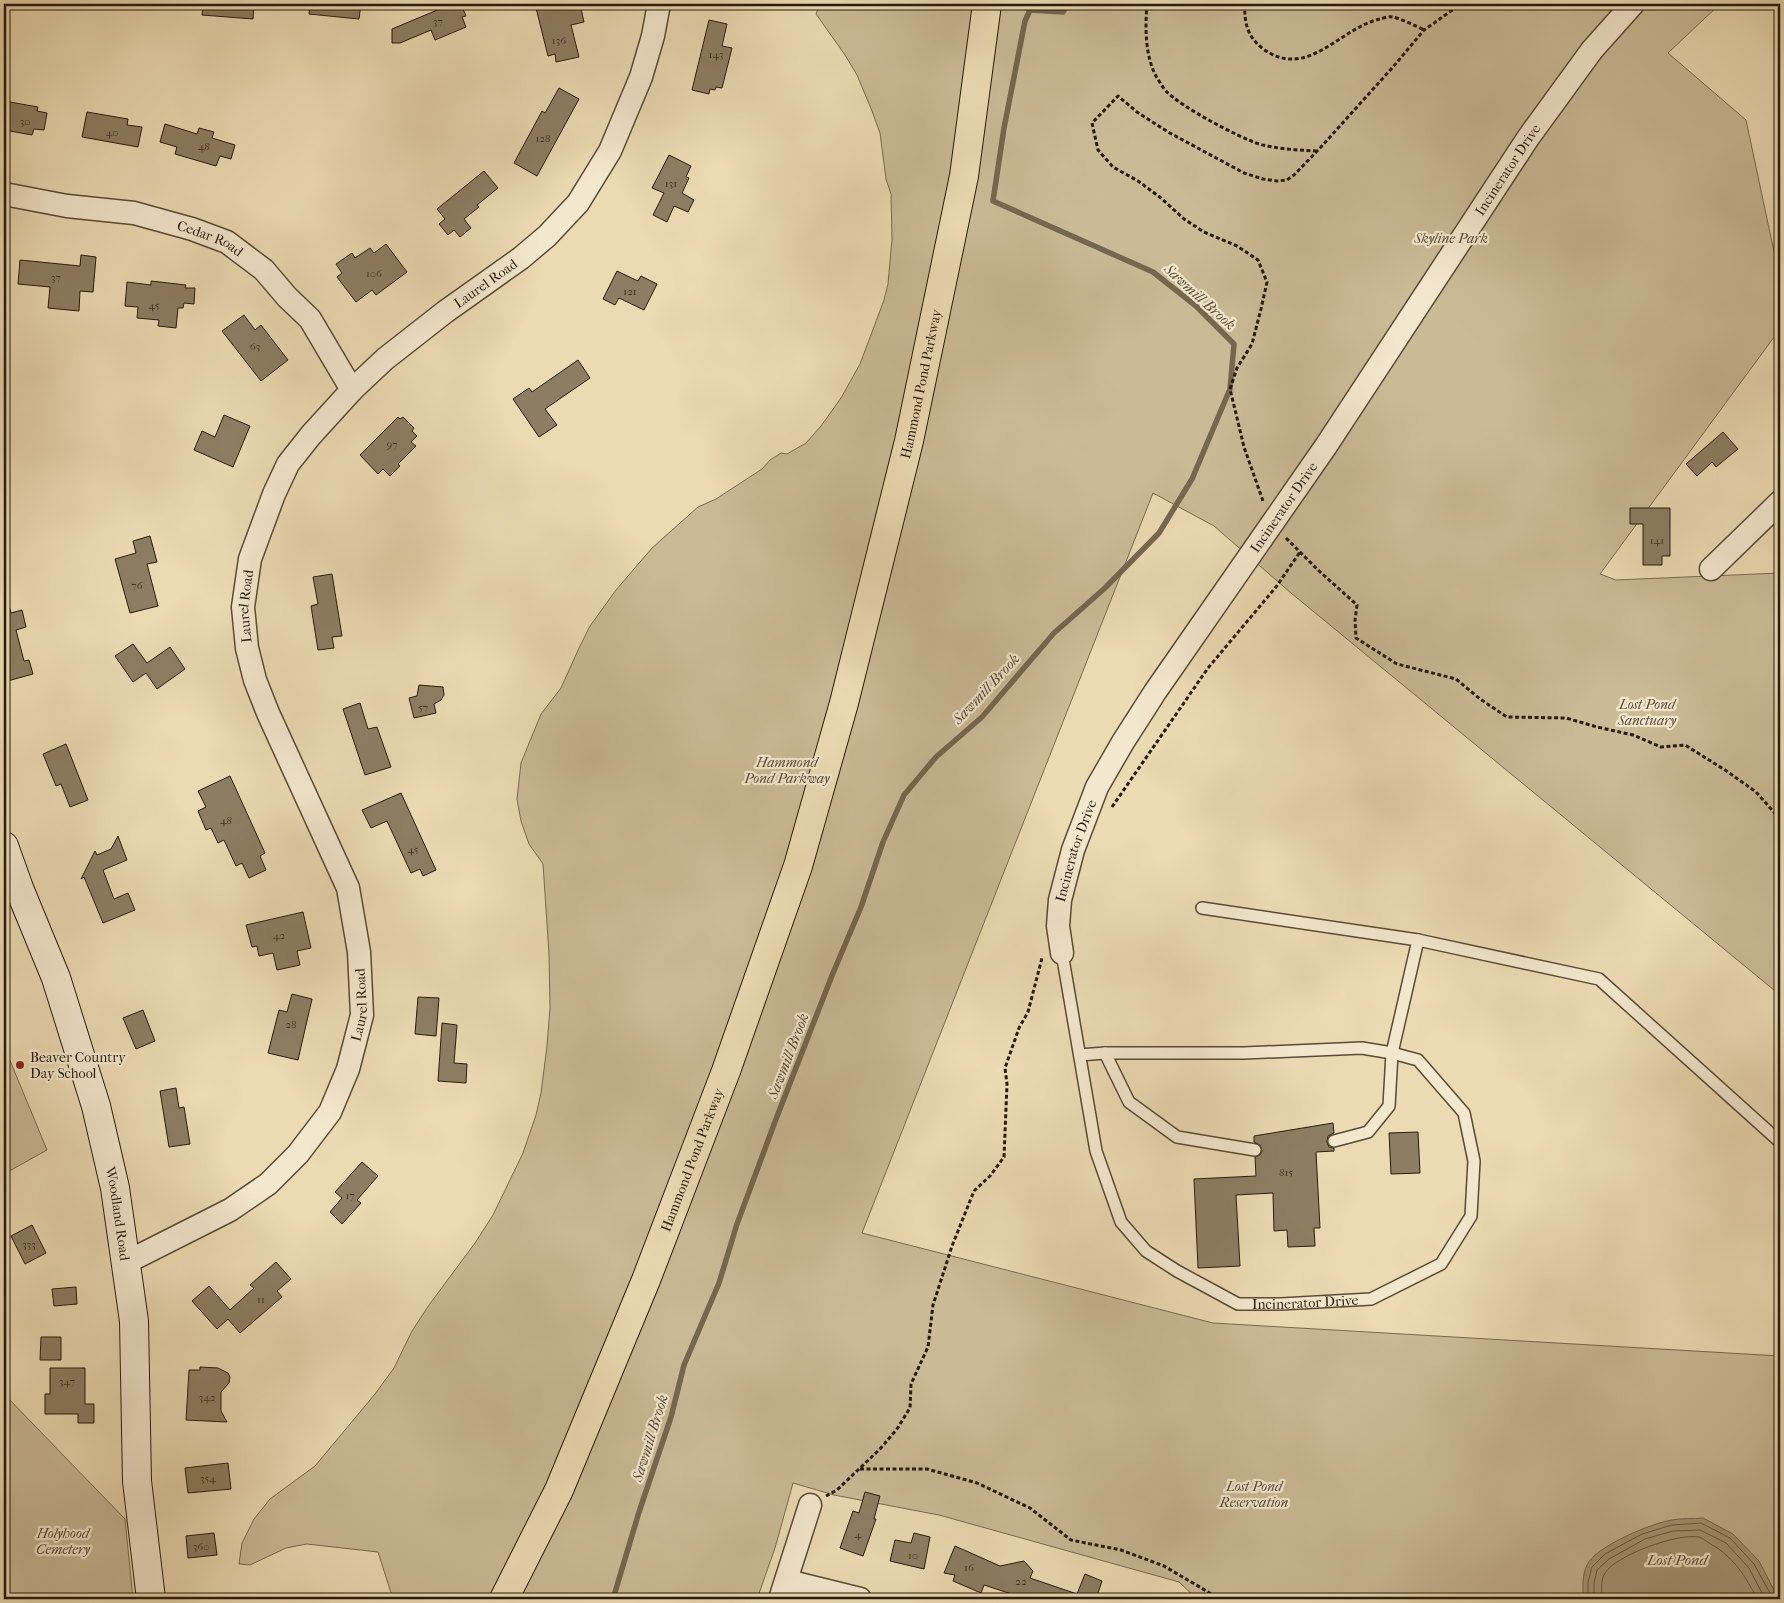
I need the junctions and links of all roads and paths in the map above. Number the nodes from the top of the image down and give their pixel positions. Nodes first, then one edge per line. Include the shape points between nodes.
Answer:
1 (659, 4) edge
2 (987, 4) edge
3 (1146, 4) edge
4 (1245, 4) edge
5 (1460, 4) edge
6 (1634, 4) edge
7 (1424, 30) junction
8 (1316, 151) junction
9 (4, 194) edge
10 (352, 390) junction
11 (1780, 502) edge
12 (1272, 524) junction
13 (1300, 552) junction
14 (1711, 569) dead end
15 (1107, 813) dead end
16 (1780, 819) edge
17 (4, 846) edge
18 (1202, 908) dead end
19 (1418, 940) junction
20 (1052, 954) junction
21 (1105, 1053) junction
22 (1392, 1053) junction
23 (1080, 1055) junction
24 (1334, 1141) dead end
25 (1780, 1142) edge
26 (1255, 1150) dead end
27 (127, 1262) junction
28 (860, 1469) junction
29 (810, 1505) joint
30 (783, 1590) edge
31 (151, 1599) edge
32 (504, 1599) edge
33 (860, 1599) edge
34 (1220, 1599) edge

1 - 10 street, Laurel Road via 654,36 641,76 610,151 578,203 522,258 445,312 385,359
2 - 32 main road, Hammond Pond Parkway via 964,176 910,441 844,703 798,866 726,1071 646,1280 559,1490
3 - 8 path via 1150,63 1166,91 1228,130 1258,143
4 - 7 path via 1244,18 1255,43 1271,55 1288,59 1306,58 1369,22 1382,18 1392,17
5 - 7 path
6 - 12 street, Incinerator Drive via 1592,50 1528,138
7 - 8 path
8 - 12 path via 1294,176 1277,181 1244,173 1195,148 1137,112 1118,96 1092,123 1098,150 1113,167 1162,198 1204,232 1237,246 1258,260 1267,282 1252,344 1237,368 1230,389 1244,447
9 - 10 street, Cedar Road via 67,206 134,213 227,242 264,270 310,319
10 - 27 street, Laurel Road via 288,464 250,559 243,607 247,648 255,680 348,888 359,952 362,1015 348,1069 330,1112 298,1154 268,1184 230,1210
11 - 14 street
12 - 13 path
12 - 20 street, Incinerator Drive via 1155,692 1097,786 1073,850 1060,900
13 - 15 path via 1276,587 1208,668
13 - 16 path via 1358,605 1356,638 1397,664 1456,679 1507,716 1566,718 1633,735 1661,747 1686,745 1756,792
17 - 27 street, Woodland Road via 56,978 96,1106 115,1188
18 - 19 lane
19 - 22 lane
19 - 25 lane via 1599,979
20 - 23 lane, Incinerator Drive
20 - 28 path via 1018,1028 1006,1068 1004,1157 974,1191 952,1246 933,1305 928,1347 911,1384 910,1408 897,1429
21 - 22 lane, Incinerator Drive via 1244,1053 1362,1048
21 - 23 lane, Incinerator Drive
21 - 26 lane via 1129,1102 1178,1137
22 - 23 lane, Incinerator Drive via 1418,1060 1464,1113 1474,1161 1472,1216 1442,1264 1372,1299 1281,1304 1238,1304 1146,1250 1121,1222 1096,1151
22 - 24 lane via 1389,1106 1368,1132
27 - 31 street, Woodland Road via 134,1321 138,1482
28 - 29 path via 837,1490
28 - 34 path via 927,1469 977,1483 1030,1508 1071,1540 1121,1550 1164,1566
29 - 30 street
30 - 33 street

